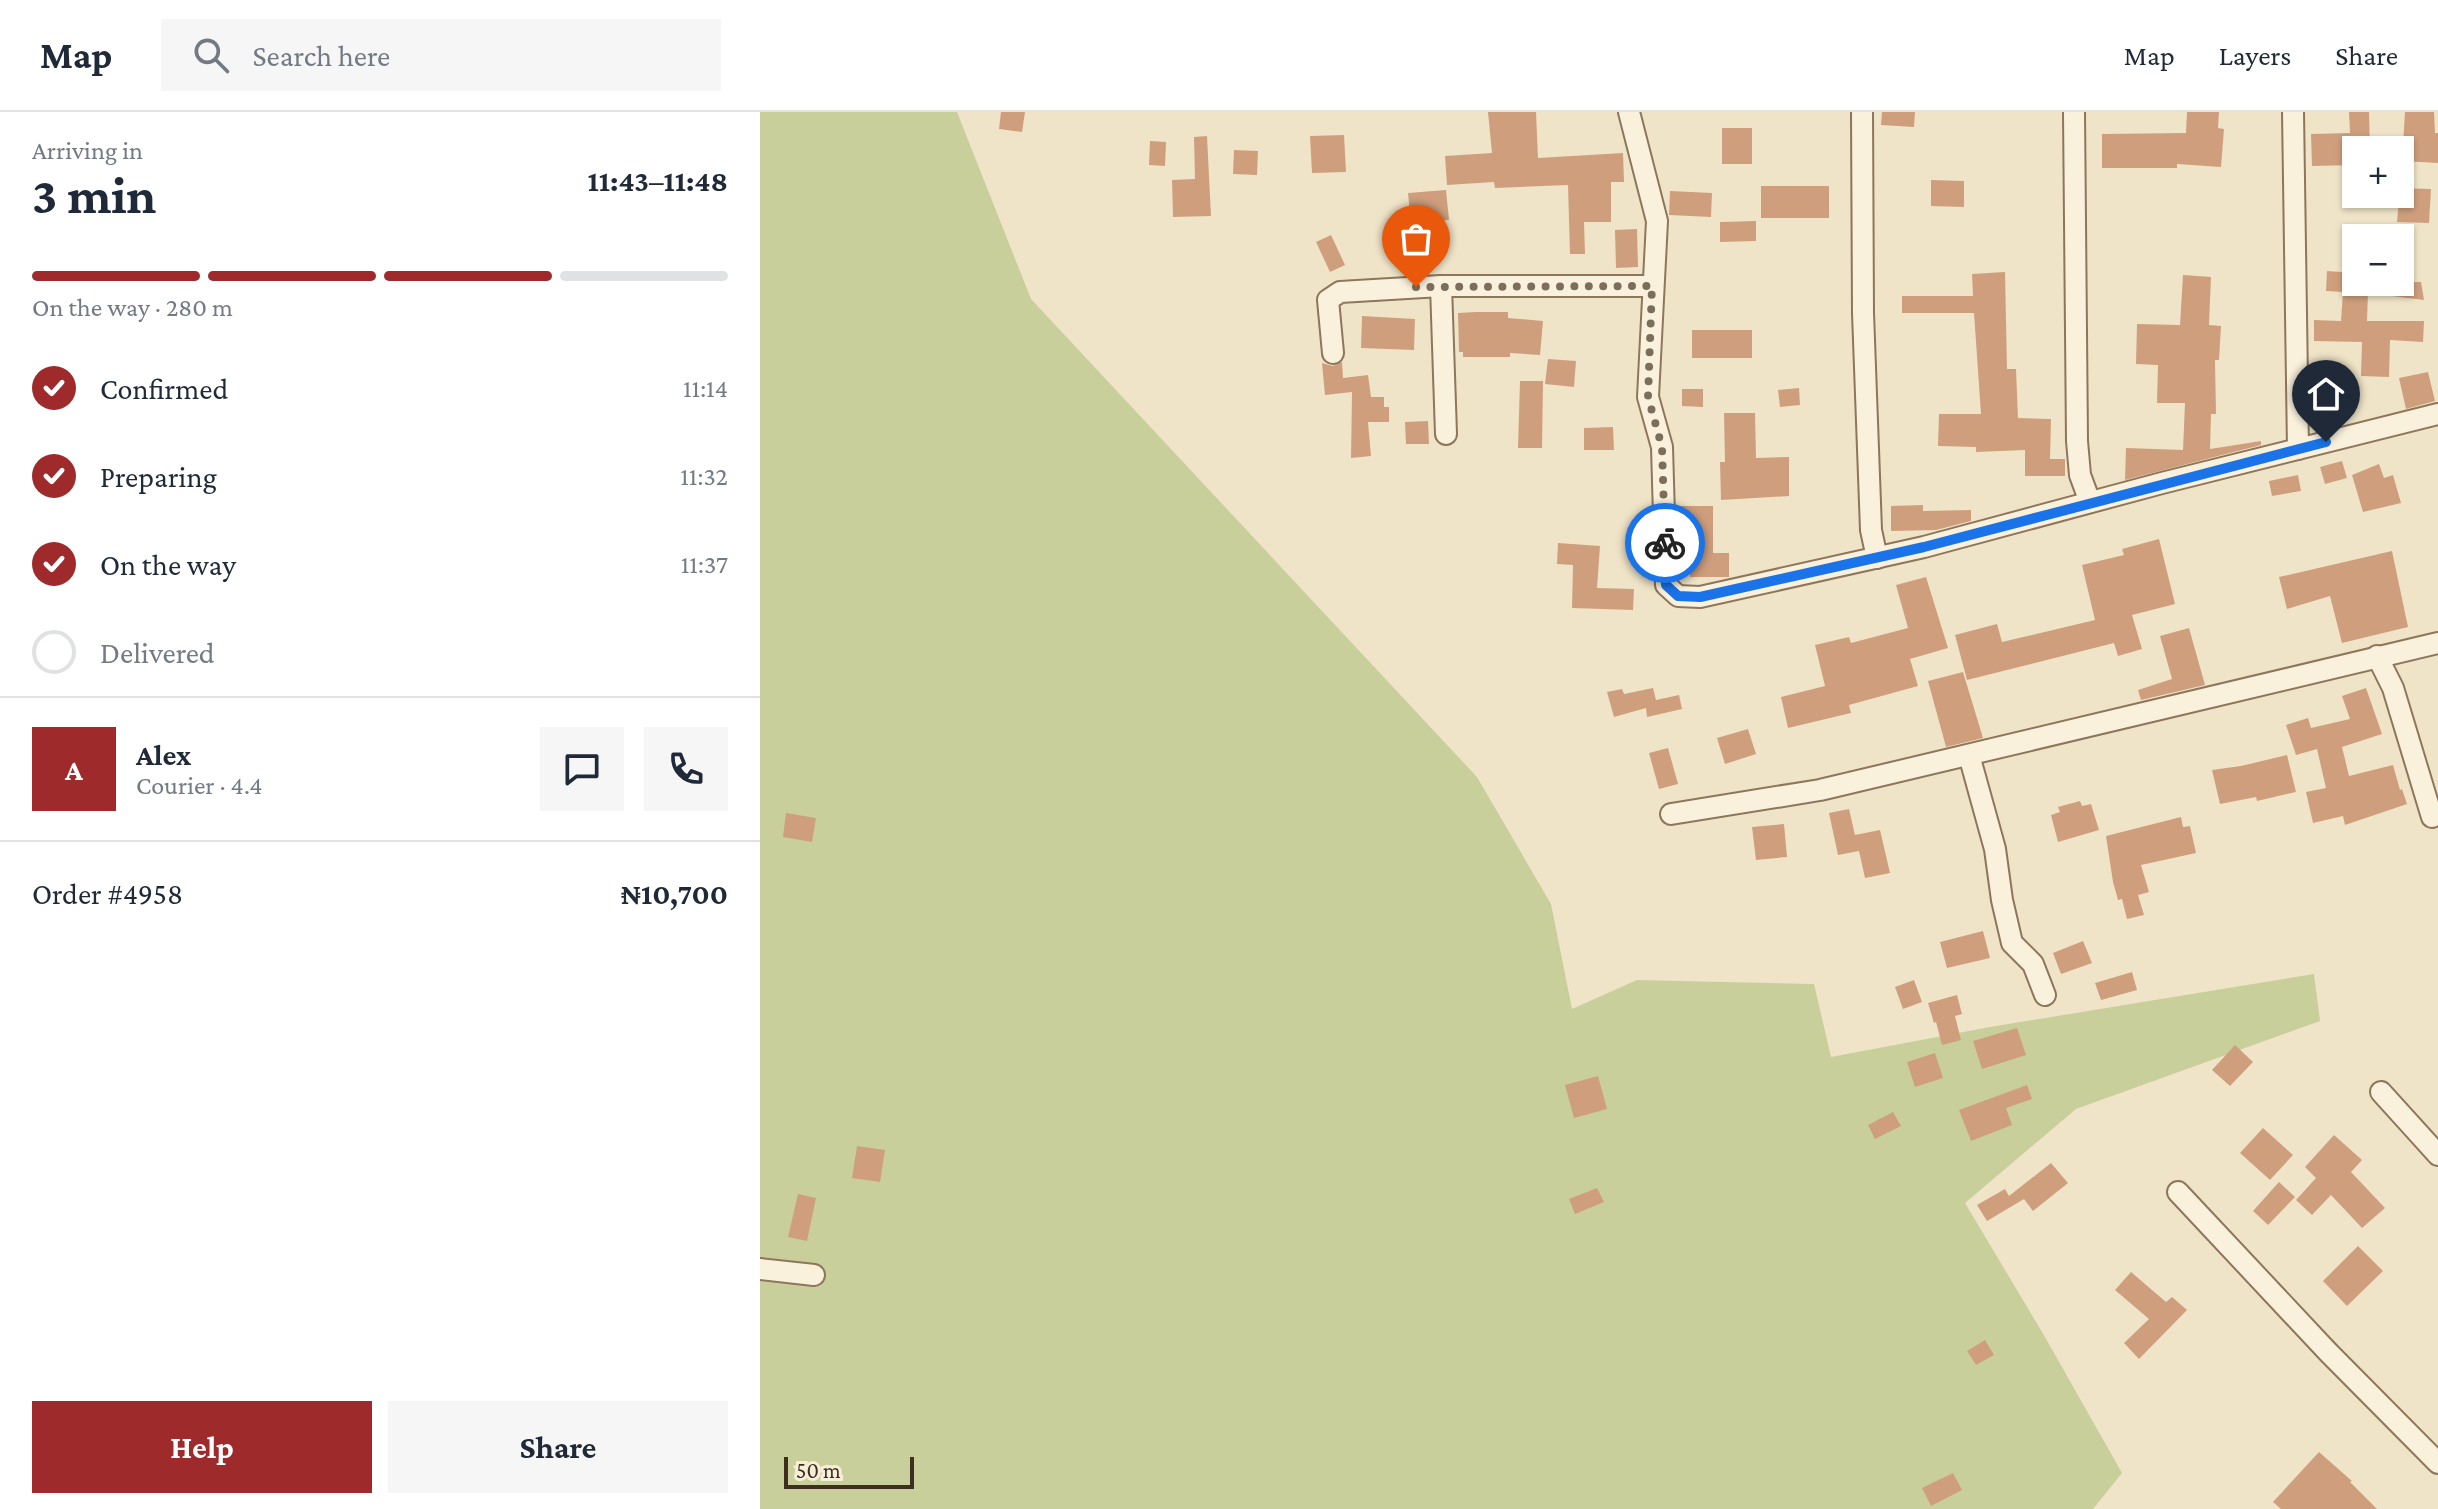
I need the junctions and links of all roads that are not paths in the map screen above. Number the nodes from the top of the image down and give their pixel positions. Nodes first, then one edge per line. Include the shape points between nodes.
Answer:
1 (1629, 112) edge
2 (1862, 112) edge
3 (2074, 112) edge
4 (2293, 112) edge
5 (1441, 286) junction
6 (1652, 286) junction
7 (1333, 353) dead end
8 (2438, 414) edge
9 (1446, 434) dead end
10 (2298, 449) junction
11 (2090, 502) junction
12 (1877, 558) junction
13 (2438, 643) edge
14 (2377, 656) junction
15 (1969, 755) junction
16 (1671, 814) dead end
17 (2432, 817) dead end
18 (2045, 995) dead end
19 (2381, 1092) dead end
20 (2438, 1155) edge
21 (2178, 1192) dead end
22 (760, 1269) edge
23 (814, 1275) dead end
24 (2438, 1463) edge

1 - 6 street via 1657,221
2 - 12 street via 1863,313 1871,530
3 - 11 street via 2077,441 2080,475
4 - 10 street
5 - 6 street
5 - 7 street via 1340,292 1328,300
5 - 9 street
6 - 12 street via 1648,397 1662,447 1666,585 1678,596 1700,597
8 - 10 street
10 - 11 street
11 - 12 street
13 - 14 street
14 - 15 street
14 - 17 street via 2393,688
15 - 16 street via 1820,790
15 - 18 street via 1995,849 2012,943 2033,964
19 - 20 street
21 - 24 street
22 - 23 street

